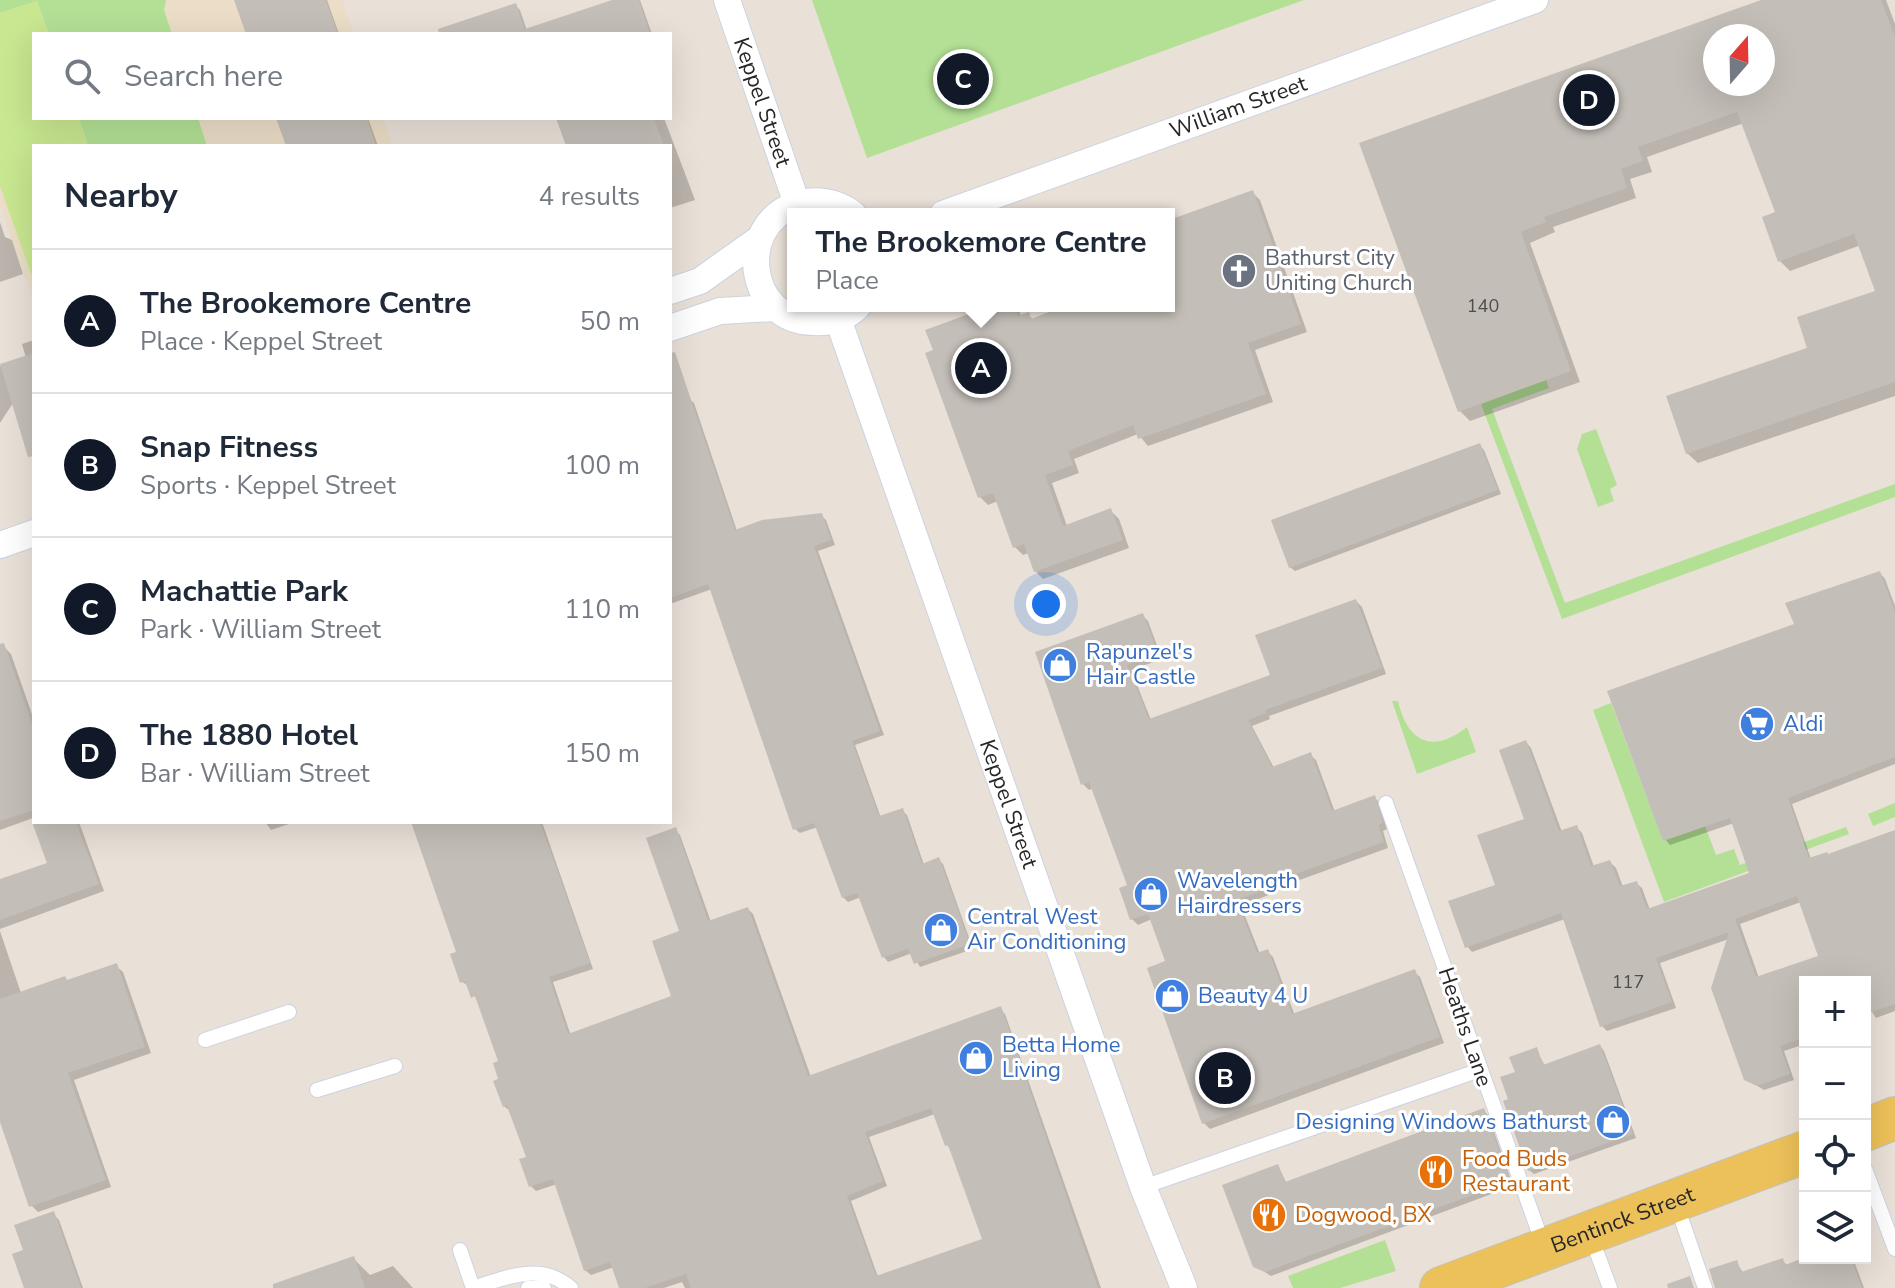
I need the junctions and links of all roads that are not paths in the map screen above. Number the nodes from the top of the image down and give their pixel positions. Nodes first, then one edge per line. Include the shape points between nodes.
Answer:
1 (727, 0) edge
2 (1535, 0) edge
3 (797, 204) junction
4 (846, 208) edge
5 (960, 208) edge
6 (759, 239) junction
7 (672, 290) edge
8 (775, 308) junction
9 (848, 312) edge
10 (672, 327) edge
11 (32, 534) edge
12 (0, 545) edge
13 (1386, 803) dead end
14 (289, 1012) dead end
15 (205, 1040) dead end
16 (395, 1066) dead end
17 (1480, 1070) junction
18 (317, 1090) dead end
19 (1895, 1118) edge
20 (1871, 1128) edge
21 (1799, 1154) edge
22 (1871, 1185) edge
23 (1143, 1187) junction
24 (1675, 1201) junction
25 (1590, 1234) junction
26 (1895, 1249) edge
27 (460, 1250) dead end
28 (1546, 1251) junction
29 (1449, 1287) edge
30 (473, 1288) edge
31 (528, 1288) edge
32 (544, 1288) edge
33 (571, 1288) edge
34 (1184, 1288) edge
35 (1610, 1288) edge
36 (1705, 1288) edge

1 - 3 street, Keppel Street
2 - 5 street, William Street
3 - 4 street via 826,202
3 - 6 street via 770,221
6 - 7 street via 700,281
6 - 8 street via 757,280
8 - 9 street via 789,317 822,323
8 - 10 street via 720,311
9 - 23 street, Keppel Street
11 - 12 street
13 - 17 lane, Heaths Lane
14 - 15 lane
16 - 18 lane
17 - 23 lane
17 - 28 lane, Heaths Lane
19 - 20 main road
21 - 24 main road, Bentinck Street
22 - 26 lane
23 - 34 street, Keppel Street
24 - 25 main road, Bentinck Street
24 - 36 lane
25 - 28 main road, Bentinck Street
25 - 35 lane
27 - 30 lane
28 - 29 main road, Bentinck Street
30 - 33 lane via 528,1273 544,1273
31 - 32 lane

